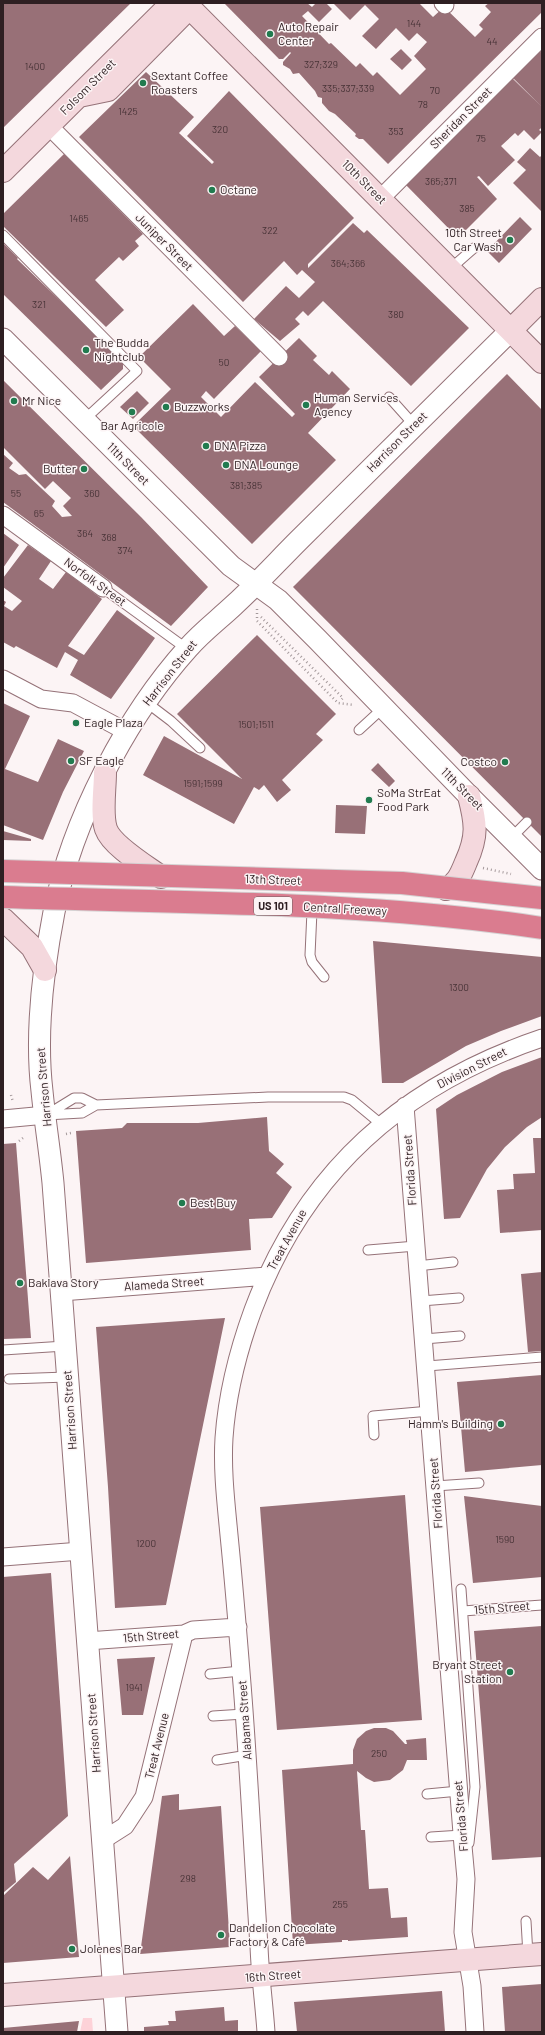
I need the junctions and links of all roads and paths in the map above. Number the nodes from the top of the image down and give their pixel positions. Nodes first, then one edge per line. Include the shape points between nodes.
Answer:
1 (182, 4) edge
2 (542, 37) edge
3 (49, 126) junction
4 (3, 171) edge
5 (380, 198) junction
6 (3, 235) edge
7 (474, 248) dead end
8 (450, 269) junction
9 (542, 299) edge
10 (511, 330) junction
11 (3, 339) edge
12 (279, 357) dead end
13 (542, 362) edge
14 (389, 397) dead end
15 (84, 420) junction
16 (414, 425) junction
17 (3, 515) edge
18 (255, 585) junction
19 (103, 588) joint
20 (261, 617) dead end
21 (187, 649) junction
22 (3, 679) edge
23 (341, 700) dead end
24 (146, 702) junction
25 (383, 708) junction
26 (359, 730) dead end
27 (127, 732) junction
28 (200, 748) dead end
29 (105, 773) junction
30 (469, 796) junction
31 (527, 822) dead end
32 (511, 838) junction
33 (478, 867) dead end
34 (542, 869) edge
35 (3, 870) edge
36 (64, 873) junction
37 (511, 874) dead end
38 (161, 877) junction
39 (446, 889) junction
40 (3, 897) edge
41 (542, 898) edge
42 (57, 901) junction
43 (542, 902) edge
44 (312, 911) junction
45 (3, 919) edge
46 (542, 929) edge
47 (45, 970) junction
48 (324, 977) dead end
49 (542, 1038) edge
50 (11, 1095) dead end
51 (14, 1103) dead end
52 (96, 1105) junction
53 (405, 1106) junction
54 (46, 1115) junction
55 (3, 1119) edge
56 (381, 1124) junction
57 (71, 1133) dead end
58 (66, 1134) dead end
59 (24, 1138) dead end
60 (19, 1141) dead end
61 (416, 1246) junction
62 (368, 1250) dead end
63 (453, 1262) dead end
64 (417, 1266) junction
65 (266, 1276) junction
66 (61, 1292) junction
67 (459, 1298) dead end
68 (421, 1301) junction
69 (460, 1336) dead end
70 (424, 1339) junction
71 (65, 1346) junction
72 (3, 1350) edge
73 (542, 1357) edge
74 (427, 1366) junction
75 (67, 1377) junction
76 (9, 1379) dead end
77 (227, 1408) joint
78 (430, 1411) junction
79 (374, 1435) dead end
80 (478, 1483) dead end
81 (435, 1486) junction
82 (80, 1551) junction
83 (3, 1557) edge
84 (461, 1589) dead end
85 (542, 1605) edge
86 (463, 1611) junction
87 (238, 1627) junction
88 (184, 1634) junction
89 (87, 1641) junction
90 (241, 1671) junction
91 (210, 1674) dead end
92 (244, 1714) junction
93 (213, 1716) dead end
94 (248, 1756) junction
95 (217, 1760) dead end
96 (459, 1791) junction
97 (427, 1794) dead end
98 (462, 1835) junction
99 (431, 1837) dead end
100 (103, 1840) junction
101 (466, 1879) junction
102 (526, 1921) dead end
103 (535, 1954) edge
104 (467, 1960) junction
105 (261, 1977) junction
106 (113, 1987) junction
107 (3, 1996) edge
108 (117, 2032) edge
109 (266, 2032) edge
110 (475, 2032) edge

1 - 3 main road, Folsom Street
1 - 5 main road, 10th Street
2 - 5 street, Sheridan Street
3 - 4 main road, Folsom Street
3 - 12 street, Juniper Street
5 - 8 main road, 10th Street
6 - 15 lane via 137,371
7 - 8 lane
8 - 10 main road, 10th Street
9 - 10 main road, Harrison Street
10 - 13 main road, 10th Street
10 - 16 street, Harrison Street
11 - 15 street, 11th Street
14 - 16 lane
15 - 18 street, 11th Street via 230,566
16 - 18 street, Harrison Street
17 - 19 street, Norfolk Street
18 - 21 street, Harrison Street
18 - 25 street, 11th Street via 278,600
18 - 25 path via 257,621 338,703
19 - 21 lane, Norfolk Street
20 - 23 path via 343,698
21 - 24 street, Harrison Street
22 - 27 street via 41,699 74,703
24 - 27 street, Harrison Street
24 - 28 lane
25 - 26 lane
25 - 30 street, 11th Street
27 - 29 street, Harrison Street
29 - 36 street, Harrison Street
29 - 38 main road via 104,817 108,834 125,851
30 - 32 street, 11th Street
30 - 39 main road via 475,823 474,843 462,874
31 - 32 lane
32 - 34 street, 11th Street
33 - 37 path
35 - 36 main road, 13th Street
35 - 41 highway, bridge via 402,883
36 - 38 main road, 13th Street
36 - 42 street, Harrison Street
38 - 39 main road, 13th Street via 358,882
39 - 43 main road, 13th Street
40 - 42 main road
40 - 46 highway, Central Freeway / US 101, bridge via 360,910 456,917
42 - 44 main road
42 - 47 street, Harrison Street
44 - 46 main road via 432,917
44 - 48 lane via 310,955
45 - 47 main road via 32,947
47 - 54 street, Harrison Street via 40,1039 42,1091
49 - 53 street, Division Street via 505,1050 470,1067
50 - 51 path
52 - 54 lane via 82,1113
52 - 54 lane via 82,1098 74,1098
52 - 56 lane via 268,1097 344,1097 352,1100
53 - 56 street, Treat Avenue
53 - 61 street, Florida Street
54 - 55 street
54 - 66 street, Harrison Street
56 - 65 street, Treat Avenue via 343,1160 319,1188 298,1216
57 - 58 path
59 - 60 path
61 - 62 lane
61 - 64 street, Florida Street
63 - 64 lane
64 - 68 street, Florida Street
65 - 66 street, Alameda Street
65 - 77 street, Treat Avenue via 246,1329
66 - 71 street, Harrison Street
67 - 68 lane
68 - 70 street, Florida Street
69 - 70 lane
70 - 74 street, Florida Street
71 - 72 lane
71 - 75 street, Harrison Street
73 - 74 lane
74 - 78 street, Florida Street
75 - 76 lane
75 - 82 street, Harrison Street
77 - 87 street, Alabama Street via 223,1460
78 - 79 lane via 373,1416
78 - 81 street, Florida Street
80 - 81 lane
81 - 96 street, Florida Street
82 - 83 street
82 - 89 street, Harrison Street
84 - 86 lane, Florida Street
85 - 86 lane, 15th Street
86 - 101 lane, Florida Street via 475,1787
87 - 88 street, 15th Street via 193,1630
87 - 90 street, Alabama Street
88 - 89 street, 15th Street
88 - 100 street, Treat Avenue via 144,1797 125,1826
89 - 100 street, Harrison Street
90 - 91 lane
90 - 92 street, Alabama Street
92 - 93 lane
92 - 94 street, Alabama Street
94 - 95 lane
94 - 105 street, Alabama Street
96 - 97 lane
96 - 98 street, Florida Street
98 - 99 lane
98 - 101 street, Florida Street
100 - 106 street, Harrison Street
101 - 104 street, Florida Street via 463,1932
102 - 103 lane
103 - 104 main road, 16th Street
104 - 105 main road, 16th Street
104 - 110 street, Florida Street
105 - 106 main road, 16th Street
105 - 109 street, Alabama Street
106 - 107 main road, 16th Street
106 - 108 street, Harrison Street

